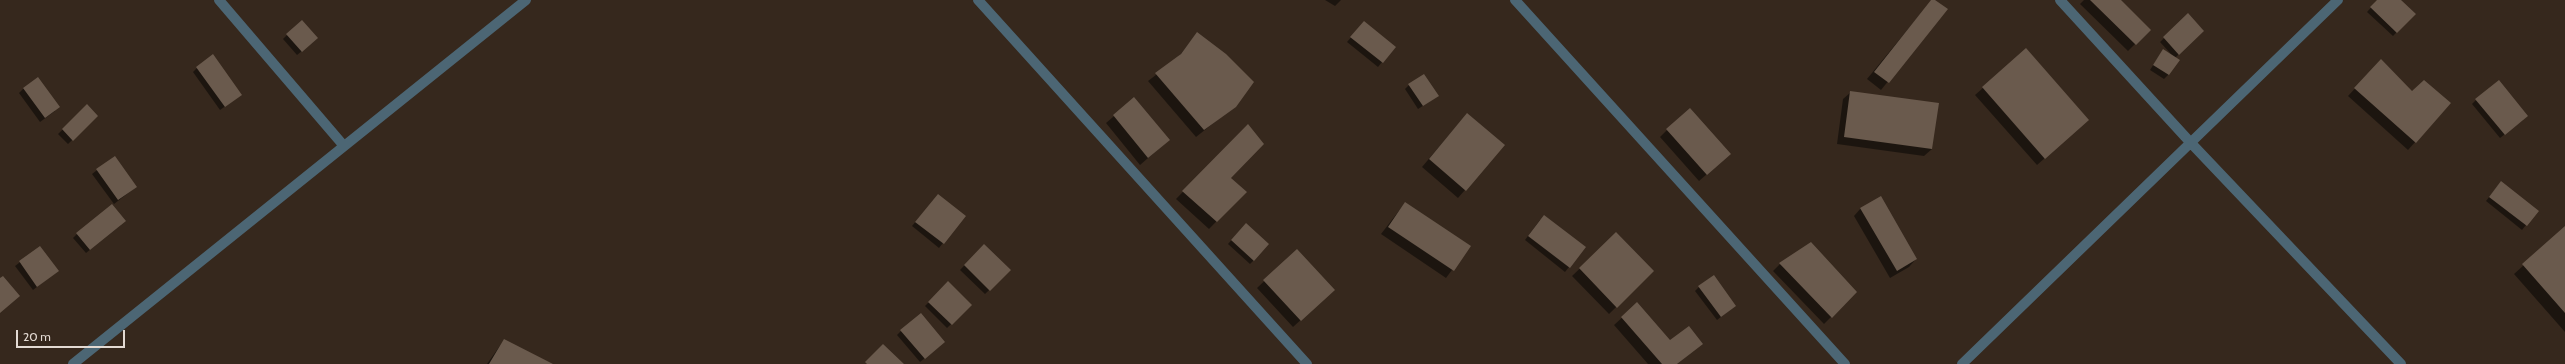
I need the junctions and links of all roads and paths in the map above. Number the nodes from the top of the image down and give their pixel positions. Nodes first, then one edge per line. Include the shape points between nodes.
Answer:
1 (218, 0) edge
2 (526, 0) edge
3 (978, 0) edge
4 (1515, 0) edge
5 (2060, 0) edge
6 (2338, 0) edge
7 (2190, 142) junction
8 (344, 146) junction
9 (73, 364) edge
10 (1307, 364) edge
11 (1845, 364) edge
12 (1962, 364) edge
13 (2401, 364) edge

1 - 8 street
2 - 8 street
3 - 10 street
4 - 11 street
5 - 7 street
6 - 7 street
7 - 12 street
7 - 13 street
8 - 9 street

